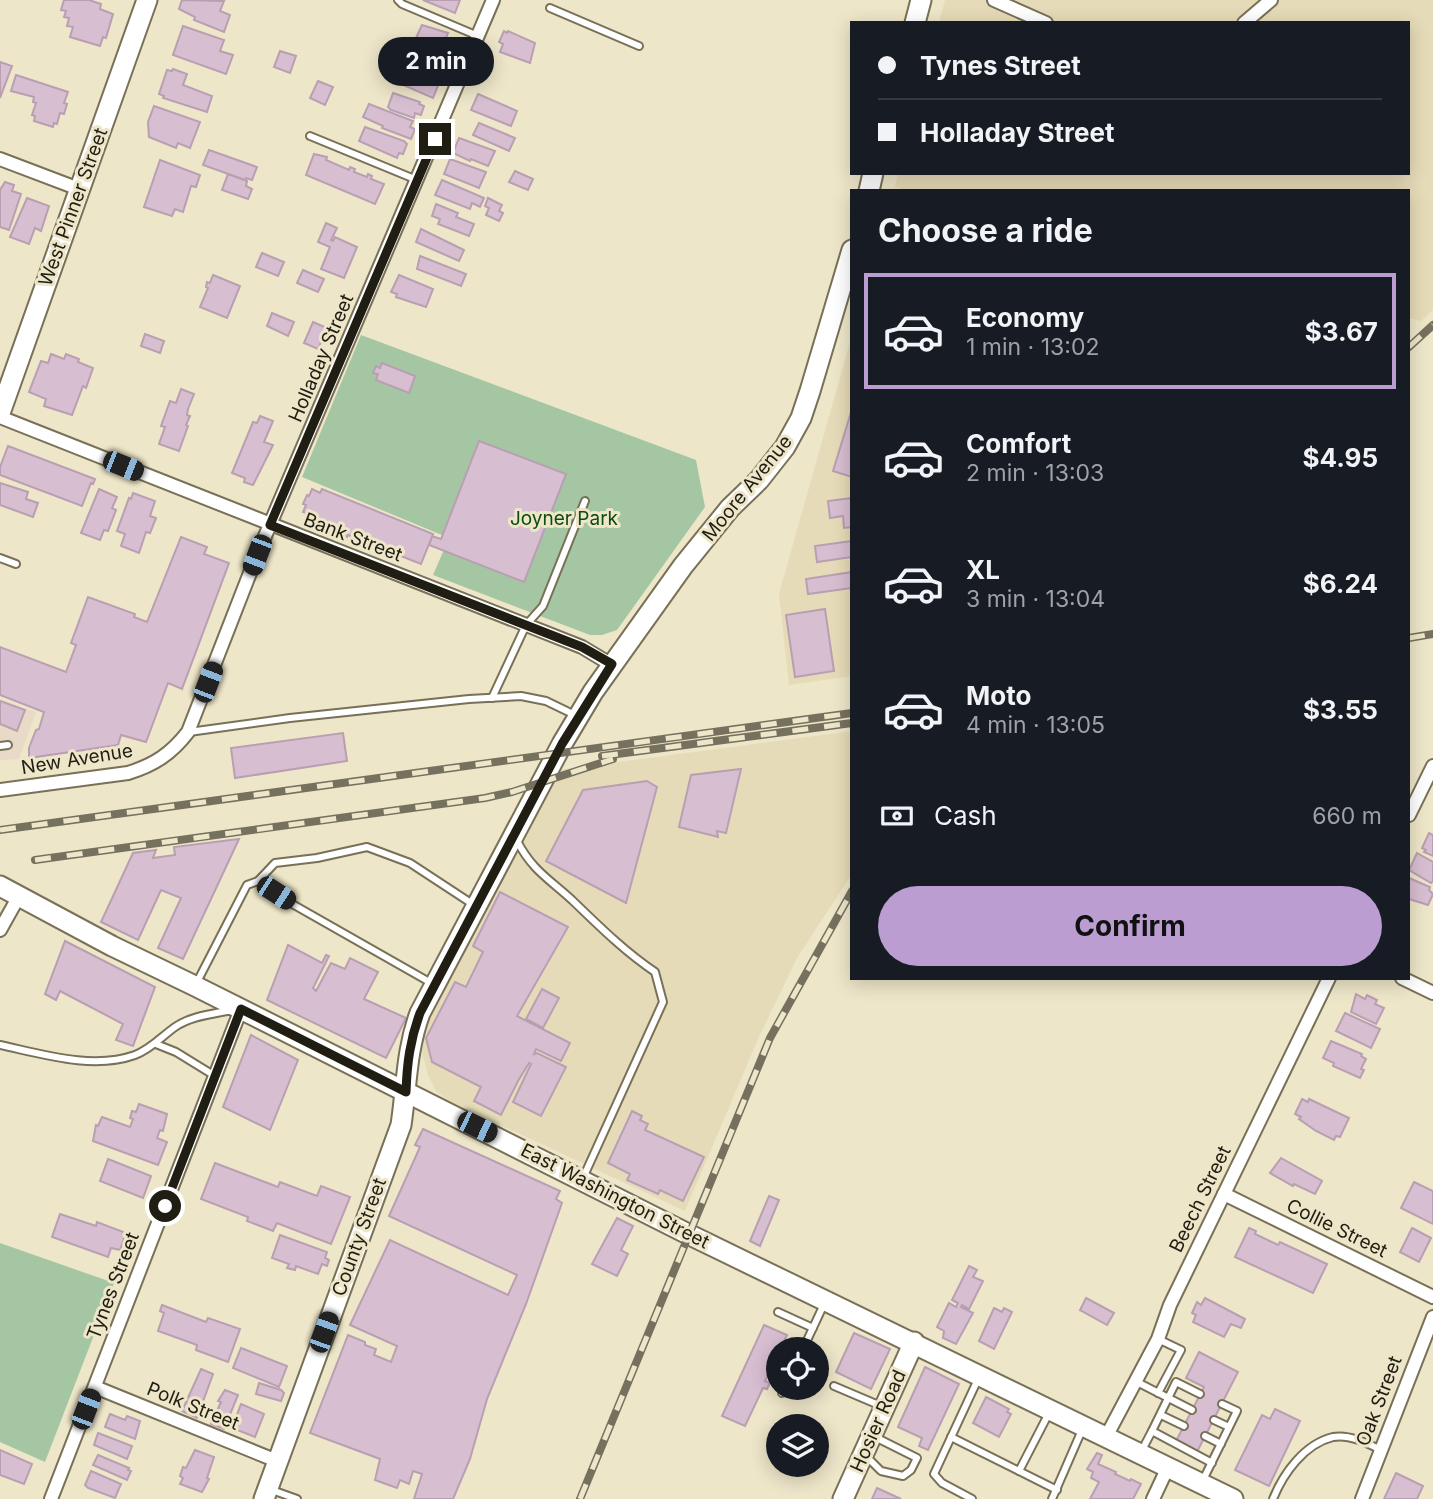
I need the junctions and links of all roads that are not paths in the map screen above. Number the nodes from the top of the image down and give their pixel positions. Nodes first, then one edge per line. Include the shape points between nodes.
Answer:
1 (147, 0) edge
2 (398, 0) edge
3 (494, 0) edge
4 (921, 0) edge
5 (993, 0) edge
6 (1271, 0) edge
7 (550, 8) dead end
8 (916, 21) edge
9 (1041, 21) edge
10 (1246, 21) edge
11 (478, 36) junction
12 (639, 46) dead end
13 (310, 136) dead end
14 (0, 159) edge
15 (417, 180) junction
16 (79, 189) junction
17 (850, 257) edge
18 (0, 415) edge
19 (585, 500) dead end
20 (270, 525) junction
21 (0, 558) edge
22 (16, 564) dead end
23 (526, 625) junction
24 (612, 664) junction
25 (492, 698) junction
26 (578, 717) junction
27 (188, 732) junction
28 (1433, 766) edge
29 (1429, 783) edge
30 (0, 790) edge
31 (1410, 813) edge
32 (514, 836) junction
33 (258, 881) junction
34 (0, 886) edge
35 (19, 896) junction
36 (475, 906) junction
37 (0, 930) edge
38 (1328, 980) edge
39 (1406, 980) edge
40 (435, 985) junction
41 (195, 986) junction
42 (1433, 993) edge
43 (241, 1009) junction
44 (156, 1044) junction
45 (0, 1045) edge
46 (215, 1076) junction
47 (406, 1092) junction
48 (582, 1179) junction
49 (1224, 1194) junction
50 (1433, 1297) edge
51 (826, 1301) junction
52 (778, 1311) dead end
53 (1433, 1317) edge
54 (813, 1328) junction
55 (809, 1337) edge
56 (1158, 1339) junction
57 (914, 1342) junction
58 (980, 1375) junction
59 (1135, 1381) junction
60 (834, 1386) dead end
61 (95, 1387) junction
62 (1157, 1393) junction
63 (1200, 1394) dead end
64 (1169, 1398) junction
65 (1222, 1404) dead end
66 (884, 1407) junction
67 (1051, 1410) junction
68 (1192, 1410) dead end
69 (1161, 1415) junction
70 (1213, 1420) dead end
71 (1084, 1426) junction
72 (1184, 1426) dead end
73 (1229, 1427) junction
74 (1152, 1431) junction
75 (871, 1436) junction
76 (1205, 1436) dead end
77 (951, 1437) junction
78 (1107, 1437) junction
79 (1221, 1444) junction
80 (1381, 1450) junction
81 (863, 1454) junction
82 (1141, 1454) junction
83 (277, 1461) junction
84 (1212, 1463) junction
85 (1168, 1467) junction
86 (1019, 1471) junction
87 (1202, 1484) junction
88 (1057, 1490) junction
89 (265, 1494) edge
90 (51, 1499) edge
91 (297, 1499) edge
92 (843, 1499) edge
93 (972, 1499) edge
94 (1052, 1499) edge
95 (1153, 1499) edge
96 (1233, 1499) edge
97 (1273, 1499) edge
98 (1362, 1499) edge

1 - 16 main road, West Pinner Street
2 - 11 lane
3 - 11 street, Holladay Street
4 - 8 main road
5 - 9 street
6 - 10 street
7 - 12 lane
11 - 15 street, Holladay Street
13 - 15 lane
14 - 16 street
15 - 20 street, Holladay Street
16 - 18 main road, West Pinner Street
17 - 24 main road, Moore Avenue via 801,418 785,447 683,566
18 - 20 street, Bank Street
19 - 23 lane via 543,606
20 - 23 street, Bank Street
20 - 27 street, Holladay Street
21 - 22 lane
23 - 24 street, Bank Street
23 - 25 lane
24 - 26 main road, Moore Avenue
25 - 26 lane via 522,696 546,701
25 - 27 lane
26 - 32 main road, Moore Avenue
27 - 30 street, New Avenue via 162,759 128,773
28 - 29 street
29 - 31 street
32 - 36 main road, Moore Avenue
32 - 48 lane via 534,868 632,957 655,972 663,1002
33 - 36 lane via 275,863 367,848 410,863
33 - 40 lane
33 - 41 lane via 247,885
34 - 35 main road, East Washington Street
35 - 37 street
35 - 41 main road, East Washington Street
36 - 40 main road, County Street
38 - 49 street, Beech Street
39 - 42 street
40 - 47 main road, County Street via 411,1037
41 - 43 main road, East Washington Street
43 - 44 lane via 176,1026
43 - 46 street, Tynes Street
43 - 47 main road, East Washington Street
44 - 45 lane via 113,1062
44 - 46 lane
46 - 61 street, Tynes Street
47 - 48 main road, East Washington Street
47 - 83 main road, County Street via 401,1125
48 - 51 main road, East Washington Street
49 - 50 street, Collie Street
49 - 56 street, Beech Street
51 - 54 lane
51 - 57 main road, East Washington Street
52 - 54 lane
53 - 80 street, Oak Street
54 - 55 lane
56 - 59 street, Beech Street
56 - 62 lane via 1181,1350
57 - 58 main road, East Washington Street
57 - 66 main road, Hosier Road
58 - 67 main road, East Washington Street
58 - 77 lane
59 - 62 lane
59 - 78 street, Beech Street
60 - 66 lane
61 - 83 street, Polk Street
61 - 90 street, Tynes Street
62 - 64 lane
63 - 64 lane via 1176,1382
64 - 68 lane
64 - 69 lane
65 - 73 lane via 1237,1411
66 - 75 main road, Hosier Road
67 - 71 main road, East Washington Street
67 - 86 lane
69 - 72 lane
69 - 74 lane
70 - 73 lane
71 - 78 main road, East Washington Street
71 - 88 lane
73 - 79 lane
74 - 82 lane
74 - 84 lane
75 - 81 main road, Hosier Road
75 - 81 lane via 917,1458 903,1476 881,1471
76 - 79 lane
77 - 86 lane
77 - 93 lane via 934,1474
78 - 82 main road, East Washington Street
79 - 84 lane
80 - 97 lane via 1359,1440 1335,1437 1315,1445 1291,1465
80 - 98 street, Oak Street
81 - 92 main road, Hosier Road
82 - 85 main road, East Washington Street
83 - 89 main road, County Street
84 - 87 lane
85 - 87 main road, East Washington Street
85 - 95 street
86 - 88 lane
87 - 96 main road, East Washington Street
88 - 94 lane
89 - 91 lane

